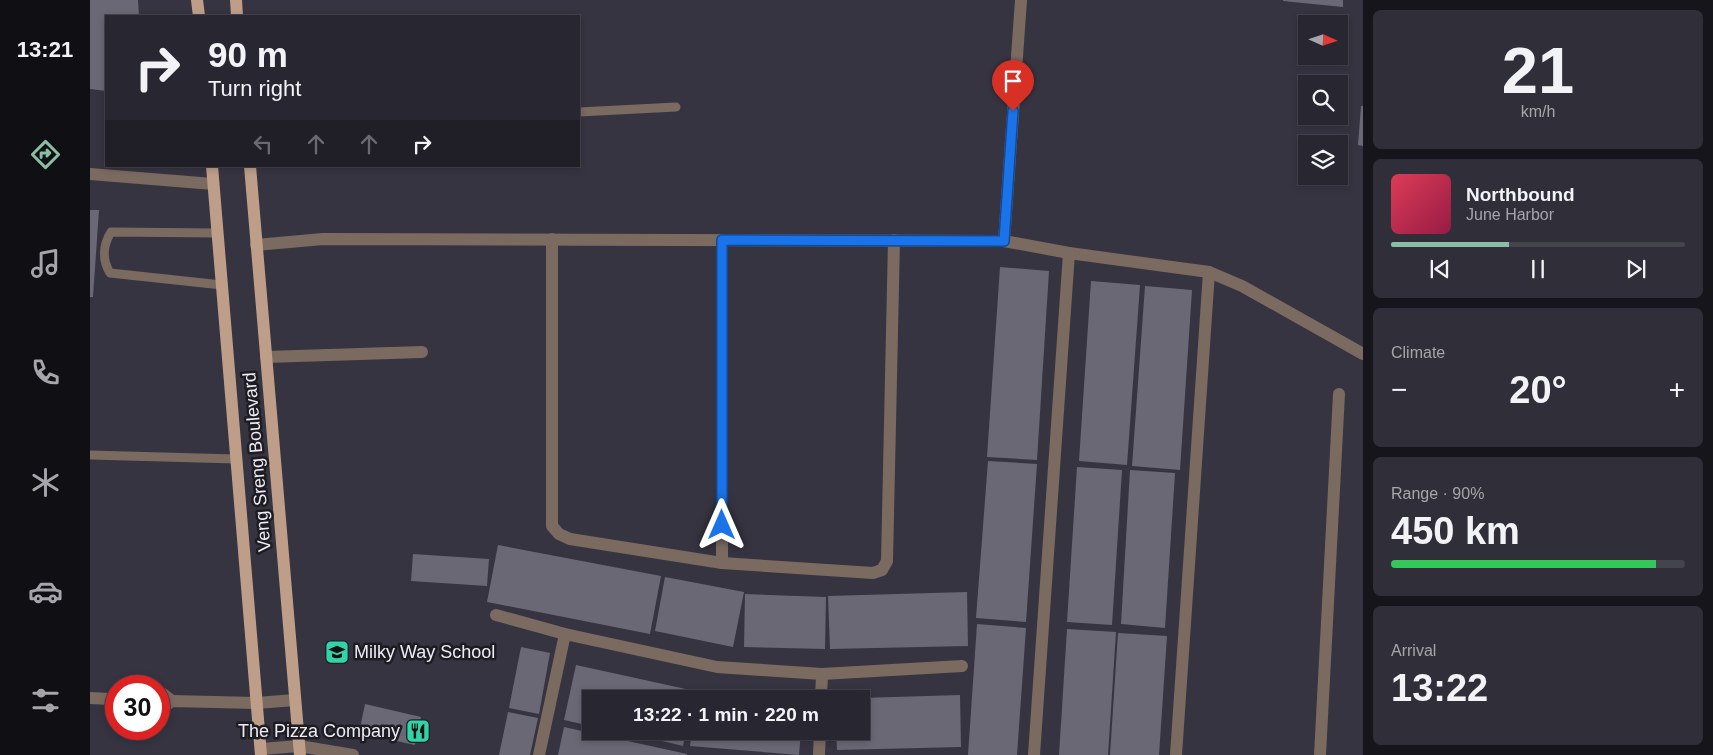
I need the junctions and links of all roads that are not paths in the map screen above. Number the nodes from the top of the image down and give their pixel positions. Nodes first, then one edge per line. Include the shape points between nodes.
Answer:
1 (197, 0) edge
2 (236, 0) edge
3 (1020, 0) edge
4 (199, 15) edge
5 (237, 15) edge
6 (676, 107) dead end
7 (580, 112) edge
8 (212, 167) edge
9 (250, 167) edge
10 (90, 174) edge
11 (213, 184) junction
12 (217, 233) junction
13 (552, 239) junction
14 (722, 240) junction
15 (894, 240) junction
16 (1004, 241) junction
17 (256, 245) junction
18 (1069, 253) junction
19 (1209, 272) junction
20 (222, 284) junction
21 (422, 352) dead end
22 (1363, 354) edge
23 (266, 357) junction
24 (1339, 394) dead end
25 (90, 455) edge
26 (236, 459) junction
27 (722, 563) junction
28 (496, 615) dead end
29 (565, 634) junction
30 (962, 666) dead end
31 (822, 674) junction
32 (821, 690) edge
33 (90, 698) edge
34 (105, 699) edge
35 (295, 700) junction
36 (172, 702) edge
37 (257, 703) junction
38 (820, 740) edge
39 (299, 751) edge
40 (261, 752) edge
41 (353, 755) edge
42 (539, 755) edge
43 (819, 755) edge
44 (1034, 755) edge
45 (1176, 755) edge
46 (1320, 755) edge

1 - 4 main road
2 - 5 main road
3 - 16 street
6 - 7 lane
8 - 11 main road, Veng Sreng Boulevard
9 - 17 main road, Veng Sreng Boulevard
10 - 11 street
11 - 12 main road, Veng Sreng Boulevard
12 - 20 main road, Veng Sreng Boulevard
12 - 20 lane via 111,232 105,241 104,264 110,273
13 - 14 street
13 - 17 street via 323,239
13 - 27 street via 552,526 570,539
14 - 15 street
14 - 27 street
15 - 16 street
15 - 27 street via 887,561 882,570 873,573
16 - 18 street
17 - 23 main road, Veng Sreng Boulevard
18 - 19 street
18 - 44 street
19 - 22 street via 1242,286
19 - 45 street
20 - 26 main road, Veng Sreng Boulevard
21 - 23 street
23 - 35 main road, Veng Sreng Boulevard
24 - 46 street
25 - 26 lane
26 - 37 main road, Veng Sreng Boulevard
28 - 29 street
29 - 31 street via 717,667
29 - 42 street
30 - 31 street
31 - 32 street
33 - 34 street
35 - 37 street
35 - 39 main road, Veng Sreng Boulevard
36 - 37 street
37 - 40 main road, Veng Sreng Boulevard
38 - 43 street
39 - 40 street
39 - 41 street

